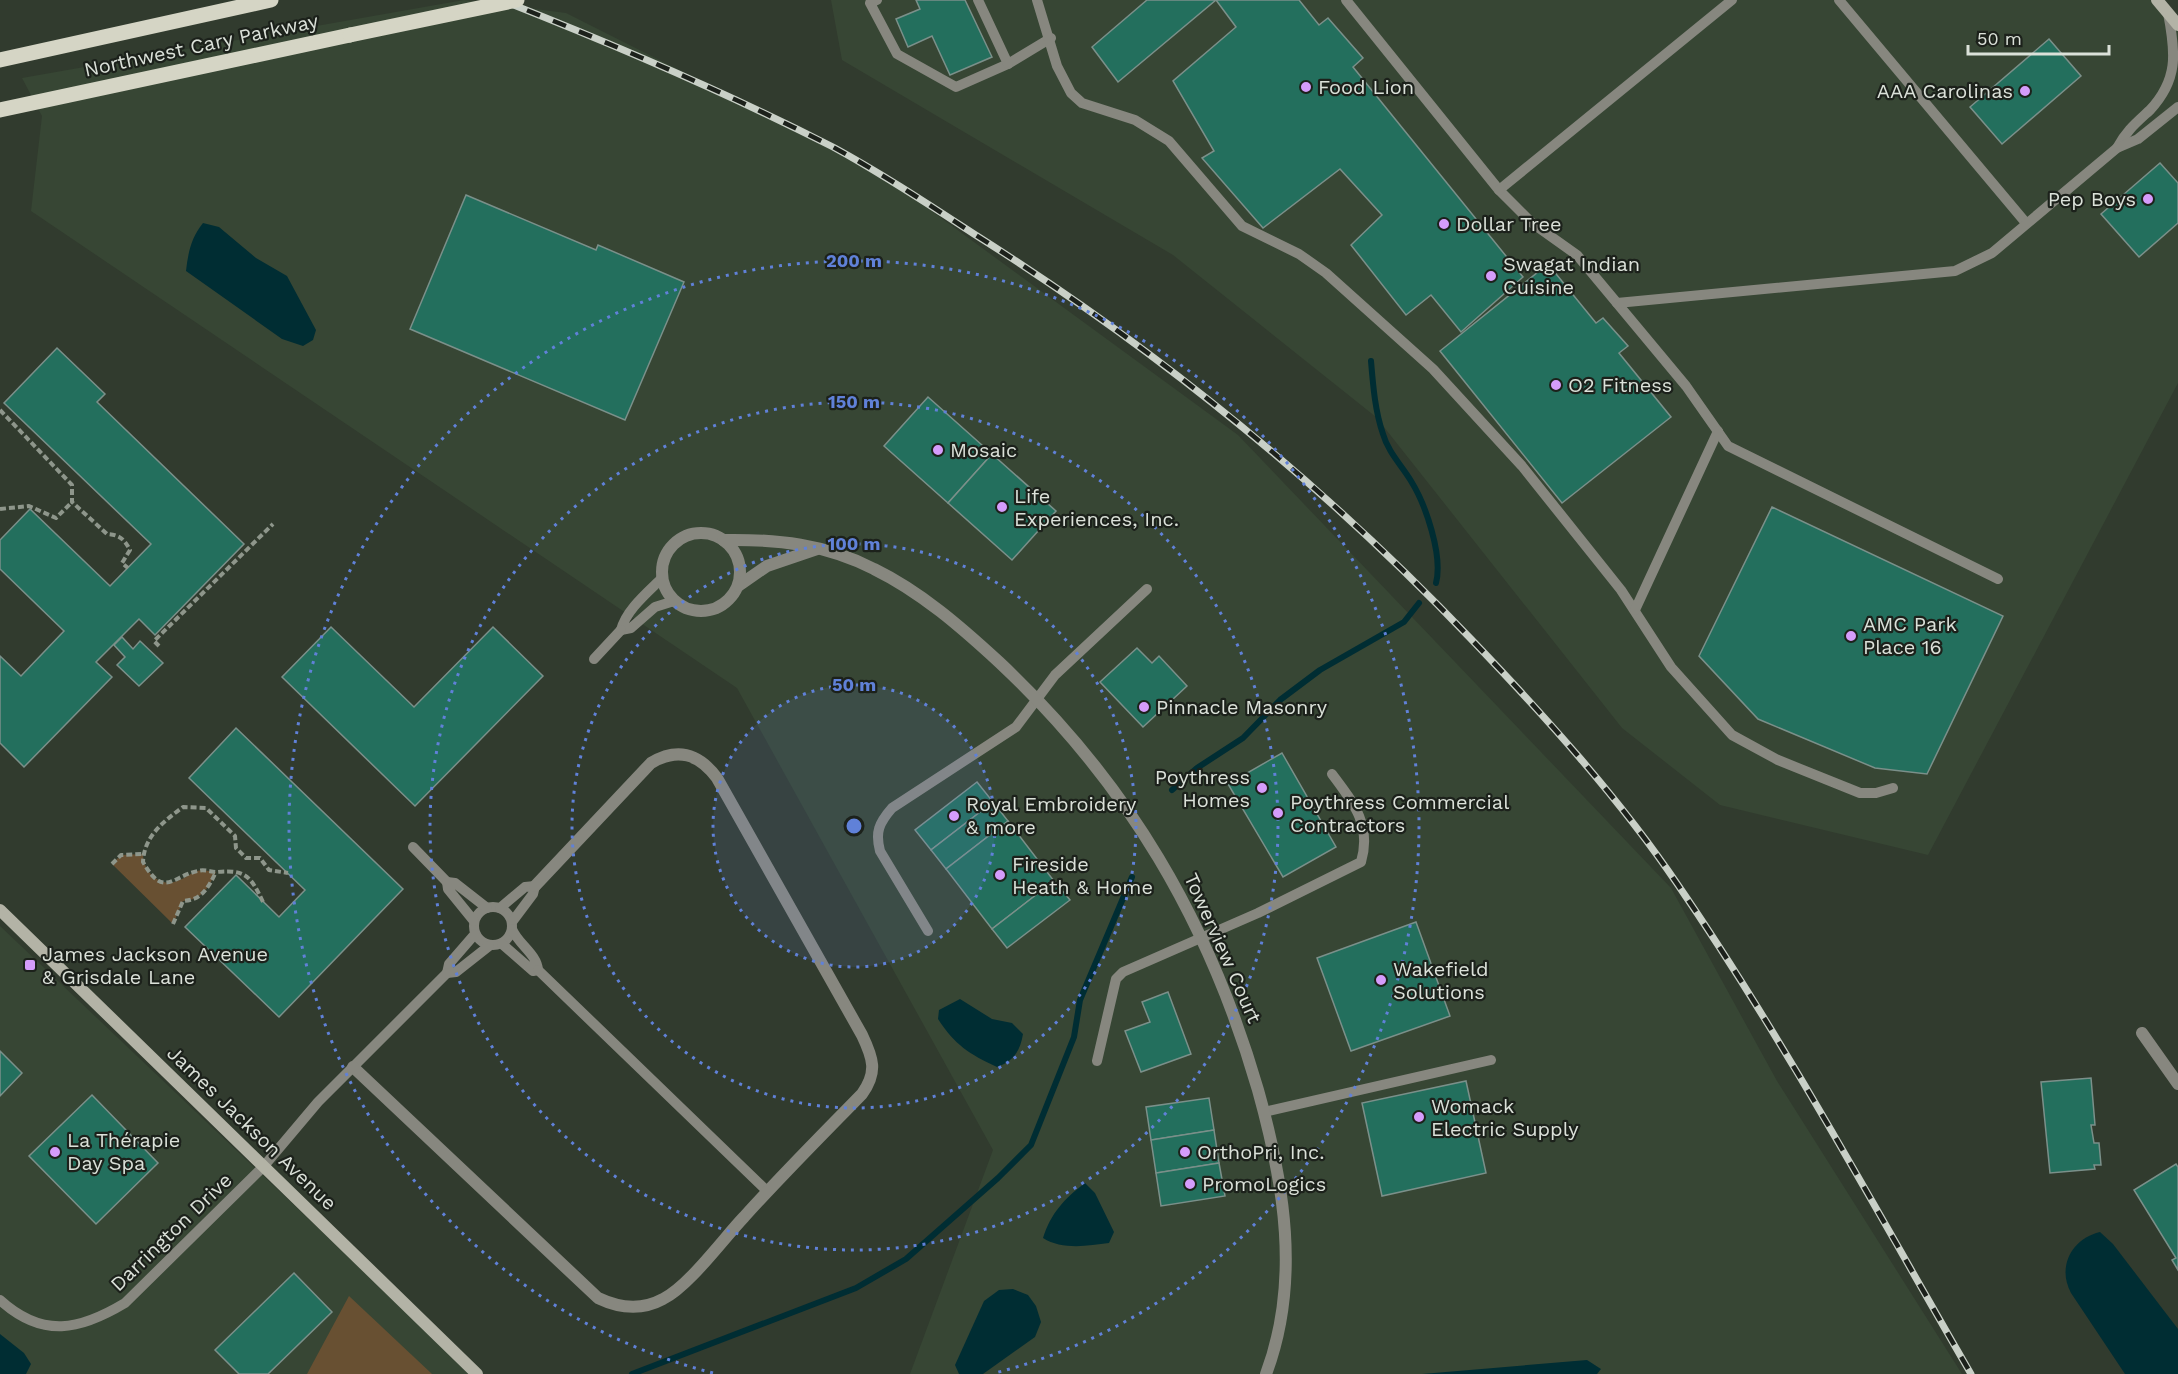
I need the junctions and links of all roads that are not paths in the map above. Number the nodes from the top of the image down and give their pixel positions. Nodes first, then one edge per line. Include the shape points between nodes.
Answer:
1 (517, 0) edge
2 (877, 0) edge
3 (978, 0) edge
4 (1037, 0) edge
5 (1346, 0) edge
6 (1732, 0) edge
7 (1839, 0) edge
8 (2157, 0) edge
9 (265, 2) edge
10 (2168, 13) junction
11 (2178, 25) edge
12 (1051, 38) junction
13 (0, 60) edge
14 (1008, 64) junction
15 (2178, 107) edge
16 (0, 110) edge
17 (2117, 148) junction
18 (1499, 190) junction
19 (2026, 223) junction
20 (1617, 303) junction
21 (1718, 430) junction
22 (723, 540) junction
23 (818, 549) junction
24 (662, 578) junction
25 (1998, 579) dead end
26 (738, 585) junction
27 (1147, 589) dead end
28 (674, 601) junction
29 (1635, 610) junction
30 (621, 630) junction
31 (594, 659) dead end
32 (1038, 699) junction
33 (1332, 774) dead end
34 (1893, 788) dead end
35 (412, 847) dead end
36 (447, 882) junction
37 (535, 886) junction
38 (487, 908) junction
39 (500, 908) junction
40 (0, 910) edge
41 (474, 921) junction
42 (512, 925) junction
43 (928, 931) dead end
44 (475, 934) junction
45 (1202, 937) junction
46 (502, 944) junction
47 (489, 945) junction
48 (538, 970) junction
49 (447, 973) junction
50 (2142, 1033) dead end
51 (1491, 1060) dead end
52 (1097, 1061) dead end
53 (353, 1067) junction
54 (2178, 1084) edge
55 (1264, 1112) junction
56 (264, 1166) junction
57 (767, 1191) junction
58 (0, 1300) edge
59 (477, 1374) edge
60 (1266, 1374) edge

1 - 16 main road, Northwest Cary Parkway, bridge
2 - 14 lane via 870,3 897,54 956,87
3 - 14 lane
4 - 12 lane
5 - 18 lane
6 - 18 lane
7 - 19 lane
8 - 10 street
9 - 13 main road, Northwest Cary Parkway
10 - 11 street
10 - 17 lane via 2175,49 2175,78 2167,94 2127,130
12 - 14 lane
12 - 29 lane via 1057,66 1071,93 1082,103 1135,120 1169,141 1242,226 1299,254 1326,273 1433,369 1522,466
15 - 17 lane via 2138,139
17 - 19 lane
18 - 20 lane via 1532,223 1576,255
19 - 20 lane via 1992,254 1955,271
20 - 21 lane
21 - 25 lane via 1728,446
21 - 29 lane
22 - 23 street, Towerview Court via 775,539
22 - 24 street via 698,533 686,536 666,553
22 - 26 street via 738,560
23 - 26 street via 767,566
23 - 32 street, Towerview Court via 874,568 907,588 979,644
24 - 28 street
24 - 30 lane via 633,608
26 - 28 street via 722,605 710,610 685,608
27 - 32 lane via 1055,675
28 - 30 lane via 656,607 631,628
29 - 34 lane via 1671,667 1742,742 1860,793
30 - 31 lane
32 - 43 lane via 1016,727 892,808 880,821 876,836 880,851
32 - 45 street, Towerview Court via 1135,820 1170,874
33 - 45 lane via 1358,808 1366,834 1361,862
35 - 36 lane
36 - 38 lane via 455,883
36 - 41 lane via 448,889
37 - 39 lane via 525,887
37 - 42 lane
37 - 57 street via 651,762 677,753 693,755 707,764 862,1035 873,1069 871,1082 862,1094
38 - 39 lane
38 - 41 lane
39 - 42 lane
40 - 56 street, James Jackson Avenue
41 - 44 lane
42 - 46 lane
42 - 48 lane via 516,939 538,963
44 - 47 lane
44 - 49 lane via 449,964
45 - 52 lane via 1123,972 1116,979
45 - 55 street, Towerview Court via 1226,991
46 - 47 lane
46 - 48 lane via 532,971
47 - 49 lane via 456,972
48 - 57 lane
49 - 53 lane, Darrington Drive
50 - 54 street
51 - 55 lane
53 - 56 lane, Darrington Drive
53 - 57 street via 598,1298 616,1307 643,1307 664,1299
55 - 60 street, Towerview Court via 1277,1168 1288,1280 1280,1334
56 - 58 lane, Darrington Drive via 126,1303 98,1319 57,1328 34,1322
56 - 59 street, James Jackson Avenue

